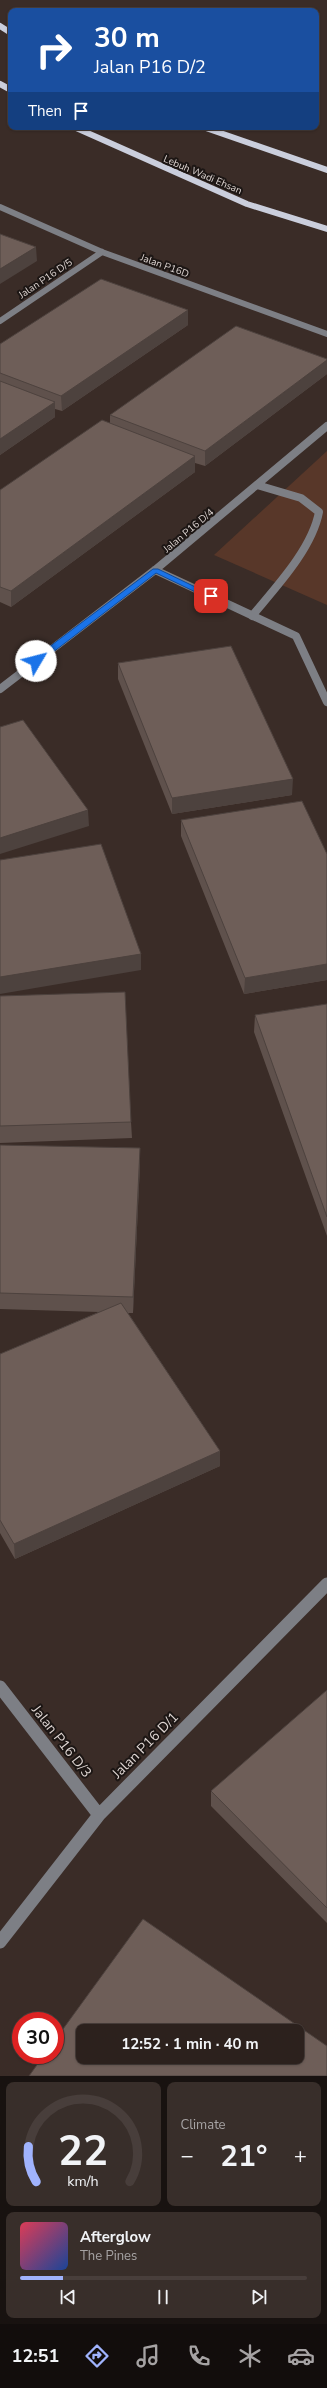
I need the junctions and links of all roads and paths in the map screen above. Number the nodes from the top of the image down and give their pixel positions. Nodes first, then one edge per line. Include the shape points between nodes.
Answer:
1 (81, 130) edge
2 (212, 130) edge
3 (327, 170) edge
4 (0, 207) edge
5 (327, 229) edge
6 (102, 252) junction
7 (0, 320) edge
8 (327, 334) edge
9 (327, 426) edge
10 (257, 485) junction
11 (155, 570) junction
12 (252, 616) junction
13 (0, 689) edge
14 (327, 702) edge
15 (327, 1584) edge
16 (0, 1687) edge
17 (99, 1815) junction
18 (0, 1942) edge

1 - 5 main road, Lebuh Wadi Ehsan via 247,204
2 - 3 main road
4 - 6 street, Jalan P16D
6 - 7 street, Jalan P16 D/5
6 - 8 street, Jalan P16D
9 - 10 street, Jalan P16 D/4
10 - 11 street, Jalan P16 D/4
10 - 12 street via 301,498 319,512 316,528 282,580
11 - 12 street
11 - 13 street, Jalan P16 D/4
12 - 14 street via 296,636
15 - 17 street, Jalan P16 D/1
16 - 17 street, Jalan P16 D/3
17 - 18 street, Jalan P16 D/1

